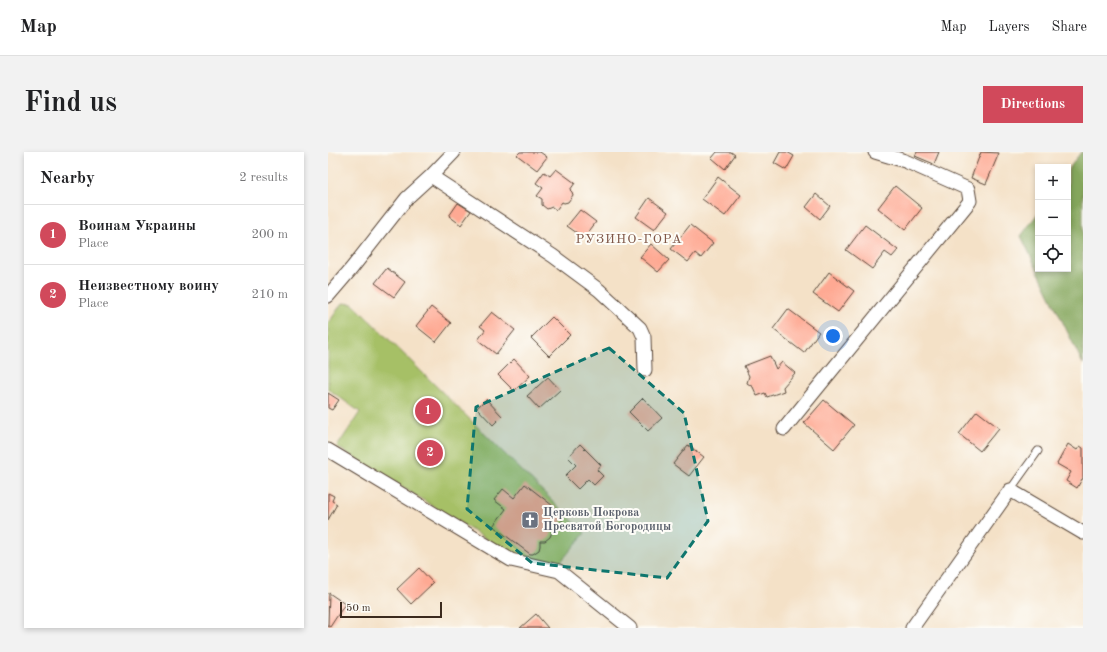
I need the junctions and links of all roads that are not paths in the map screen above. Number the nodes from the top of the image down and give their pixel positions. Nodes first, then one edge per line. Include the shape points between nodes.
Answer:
1 (454, 152) edge
2 (874, 152) edge
3 (905, 156) edge
4 (431, 176) junction
5 (328, 296) edge
6 (645, 370) dead end
7 (784, 429) dead end
8 (328, 450) edge
9 (1038, 451) dead end
10 (1010, 490) junction
11 (1083, 533) edge
12 (630, 628) edge
13 (912, 628) edge

1 - 4 street
2 - 3 street
3 - 7 street via 968,189 970,201
4 - 5 street via 407,198
4 - 6 street via 553,256 599,290 640,328 644,337
8 - 12 street via 511,560 559,571
9 - 10 lane
10 - 11 street
10 - 13 street

